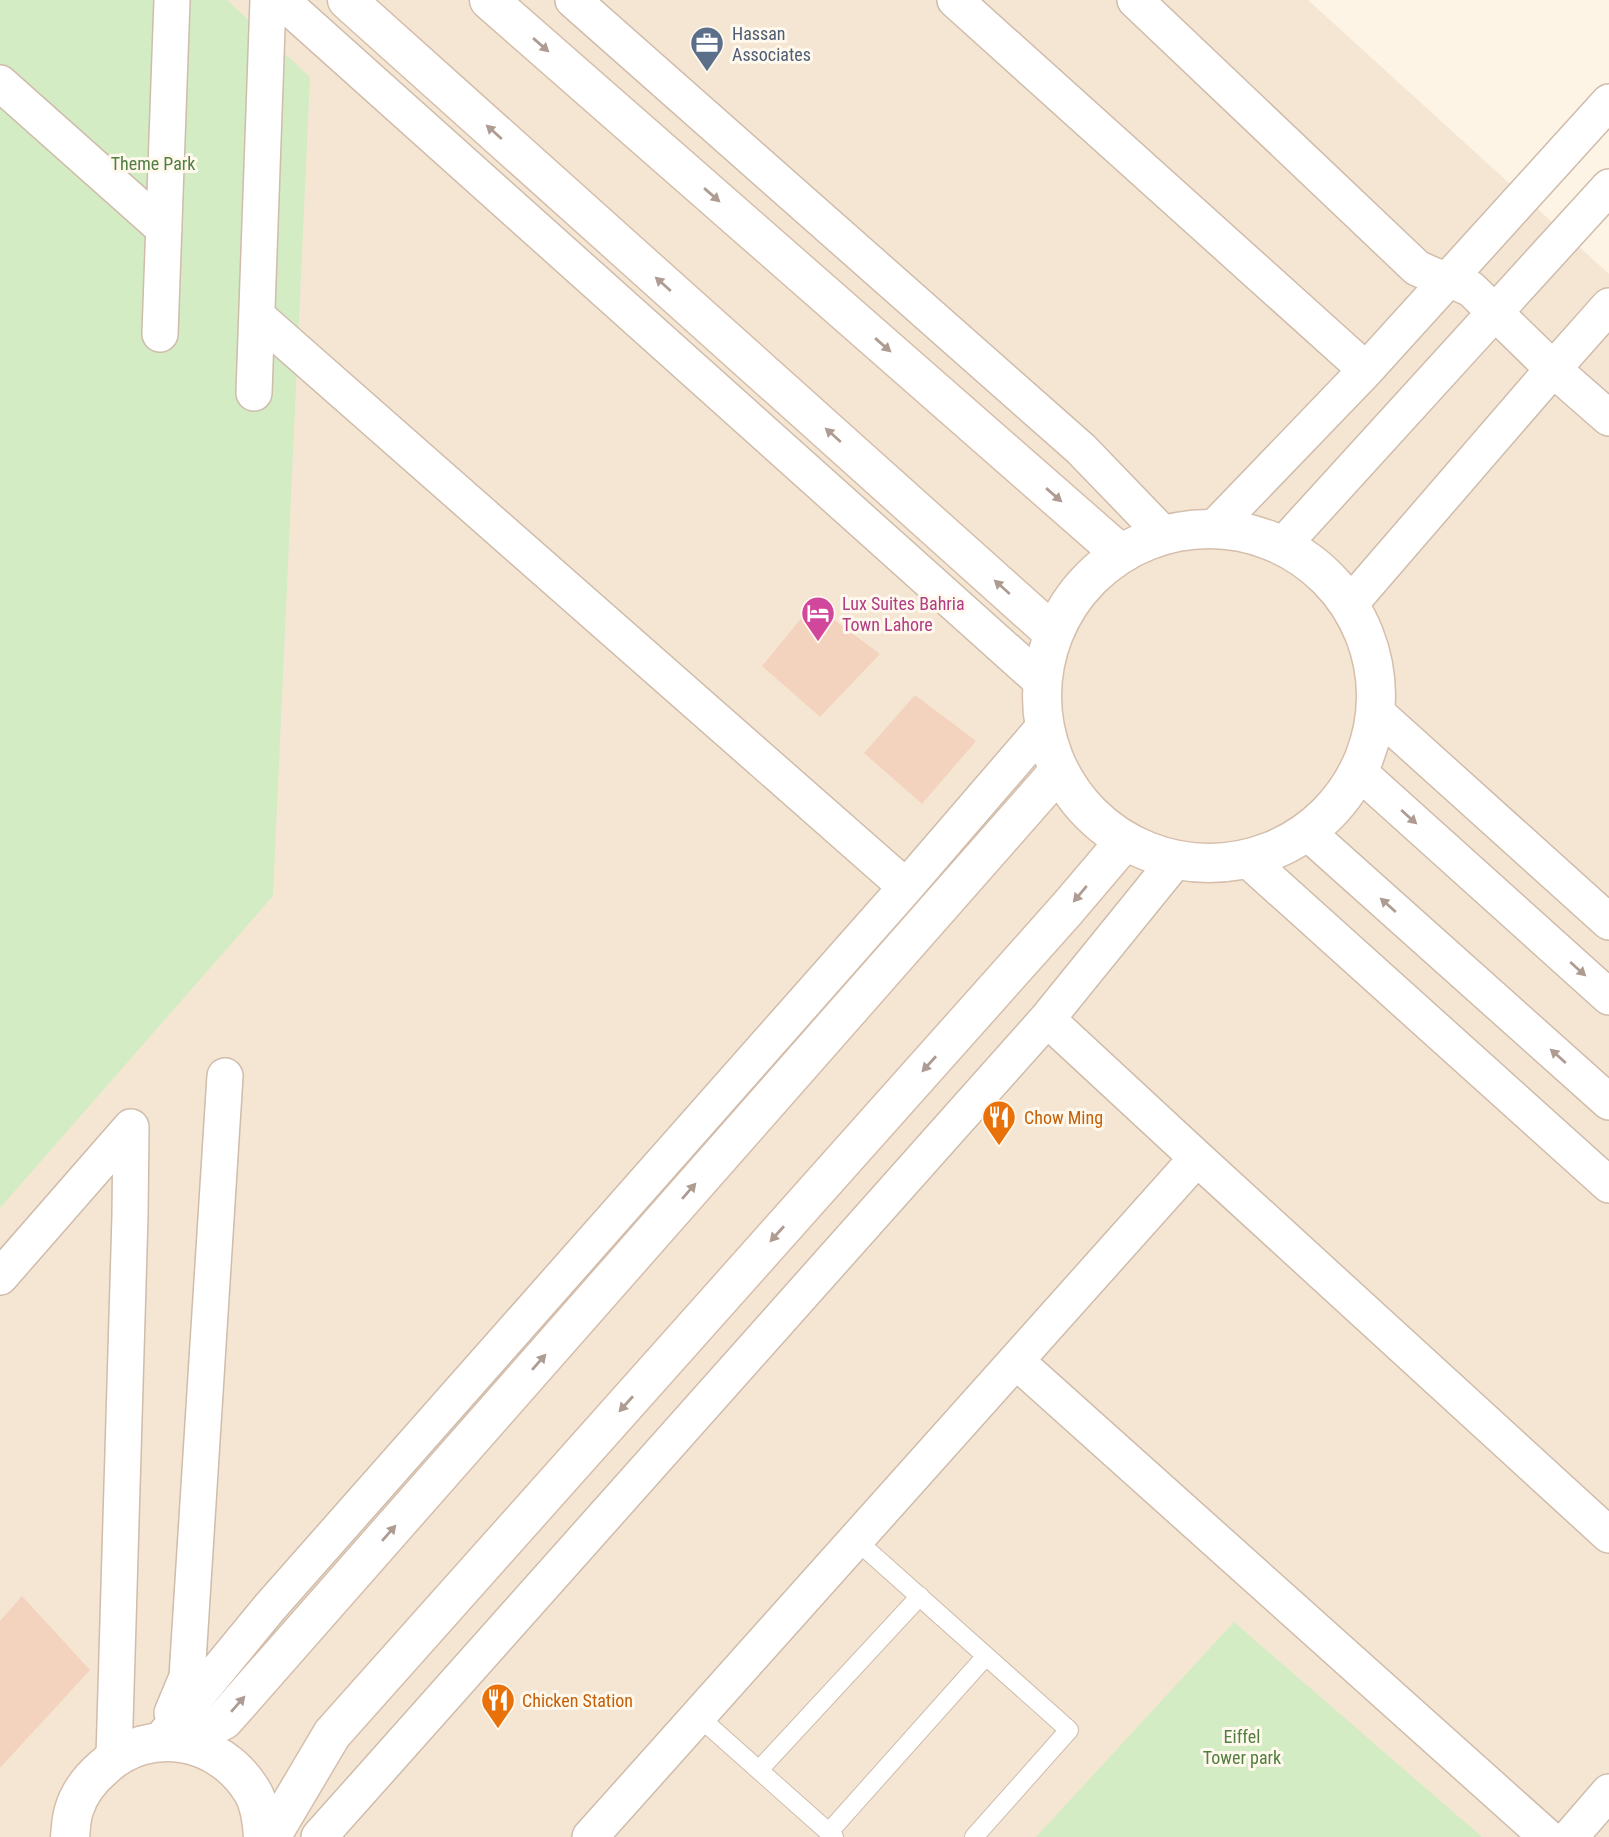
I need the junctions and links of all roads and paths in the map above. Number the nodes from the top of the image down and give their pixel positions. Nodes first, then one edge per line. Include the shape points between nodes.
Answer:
1 (172, 0) edge
2 (268, 0) edge
3 (281, 0) edge
4 (347, 0) edge
5 (489, 0) edge
6 (573, 0) edge
7 (955, 0) edge
8 (1135, 0) edge
9 (0, 83) edge
10 (1609, 102) edge
11 (1609, 187) edge
12 (164, 229) junction
13 (1450, 279) junction
14 (1609, 306) edge
15 (1495, 312) junction
16 (257, 316) junction
17 (160, 334) dead end
18 (1553, 369) junction
19 (1366, 370) junction
20 (254, 393) dead end
21 (1609, 418) edge
22 (1214, 528) junction
23 (1164, 535) junction
24 (1283, 545) junction
25 (1121, 554) junction
26 (1350, 604) junction
27 (1053, 633) junction
28 (1041, 681) junction
29 (1376, 712) junction
30 (1043, 728) junction
31 (1058, 772) junction
32 (1359, 772) junction
33 (1307, 832) junction
34 (1124, 842) junction
35 (1248, 860) junction
36 (1175, 861) junction
37 (906, 887) junction
38 (1609, 922) edge
39 (1609, 997) edge
40 (1047, 1018) junction
41 (225, 1076) dead end
42 (1609, 1101) edge
43 (1197, 1158) junction
44 (1609, 1185) edge
45 (0, 1277) edge
46 (1016, 1361) junction
47 (1609, 1535) edge
48 (856, 1540) junction
49 (920, 1596) junction
50 (986, 1656) junction
51 (698, 1716) junction
52 (171, 1742) junction
53 (114, 1757) junction
54 (759, 1770) junction
55 (1609, 1792) edge
56 (831, 1834) edge
57 (70, 1837) edge
58 (263, 1837) edge
59 (271, 1837) edge
60 (319, 1837) edge
61 (590, 1837) edge
62 (974, 1837) edge
63 (1546, 1837) edge
64 (1570, 1837) edge

1 - 12 street
2 - 16 street
3 - 28 street
27 -> 4 street
5 -> 25 street
6 - 23 street via 1081,449
7 - 19 street
8 - 13 street via 1417,268
9 - 12 street
10 - 13 street
11 - 15 street
12 - 17 street
13 - 15 street via 1471,289
13 - 19 street
14 - 18 street
15 - 18 street
15 - 24 street
16 - 20 street
16 - 37 street
18 - 21 street
18 - 26 street
19 - 22 street
22 - 23 street
22 - 24 street via 1250,533
23 - 25 street
24 - 26 street via 1309,561
25 - 27 street via 1081,588
26 - 29 street via 1376,674
27 - 28 street
28 - 30 street
29 - 32 street
29 - 38 street
30 - 31 street
30 - 37 street
31 - 34 street via 1085,812
52 -> 31 street via 224,1720
32 - 33 street via 1337,805
32 -> 39 street
33 - 35 street
42 -> 33 street
34 - 36 street
34 -> 59 street via 332,1734
35 - 36 street via 1211,865
35 - 44 street
36 - 40 street
37 - 52 street via 270,1607
40 - 43 street
40 - 60 street
41 - 52 street via 187,1677
43 - 46 street
43 - 47 street
45 - 53 street via 131,1126
46 - 48 street
46 - 63 street
48 - 49 lane
48 - 51 street
49 - 50 lane
49 - 54 lane
50 - 56 lane
50 - 62 lane via 1069,1730
51 - 54 lane
51 - 61 street
52 - 53 street via 136,1747
52 - 58 street via 211,1751 234,1768 252,1791
53 - 57 street via 89,1780 74,1810
54 - 56 lane
55 - 64 street

